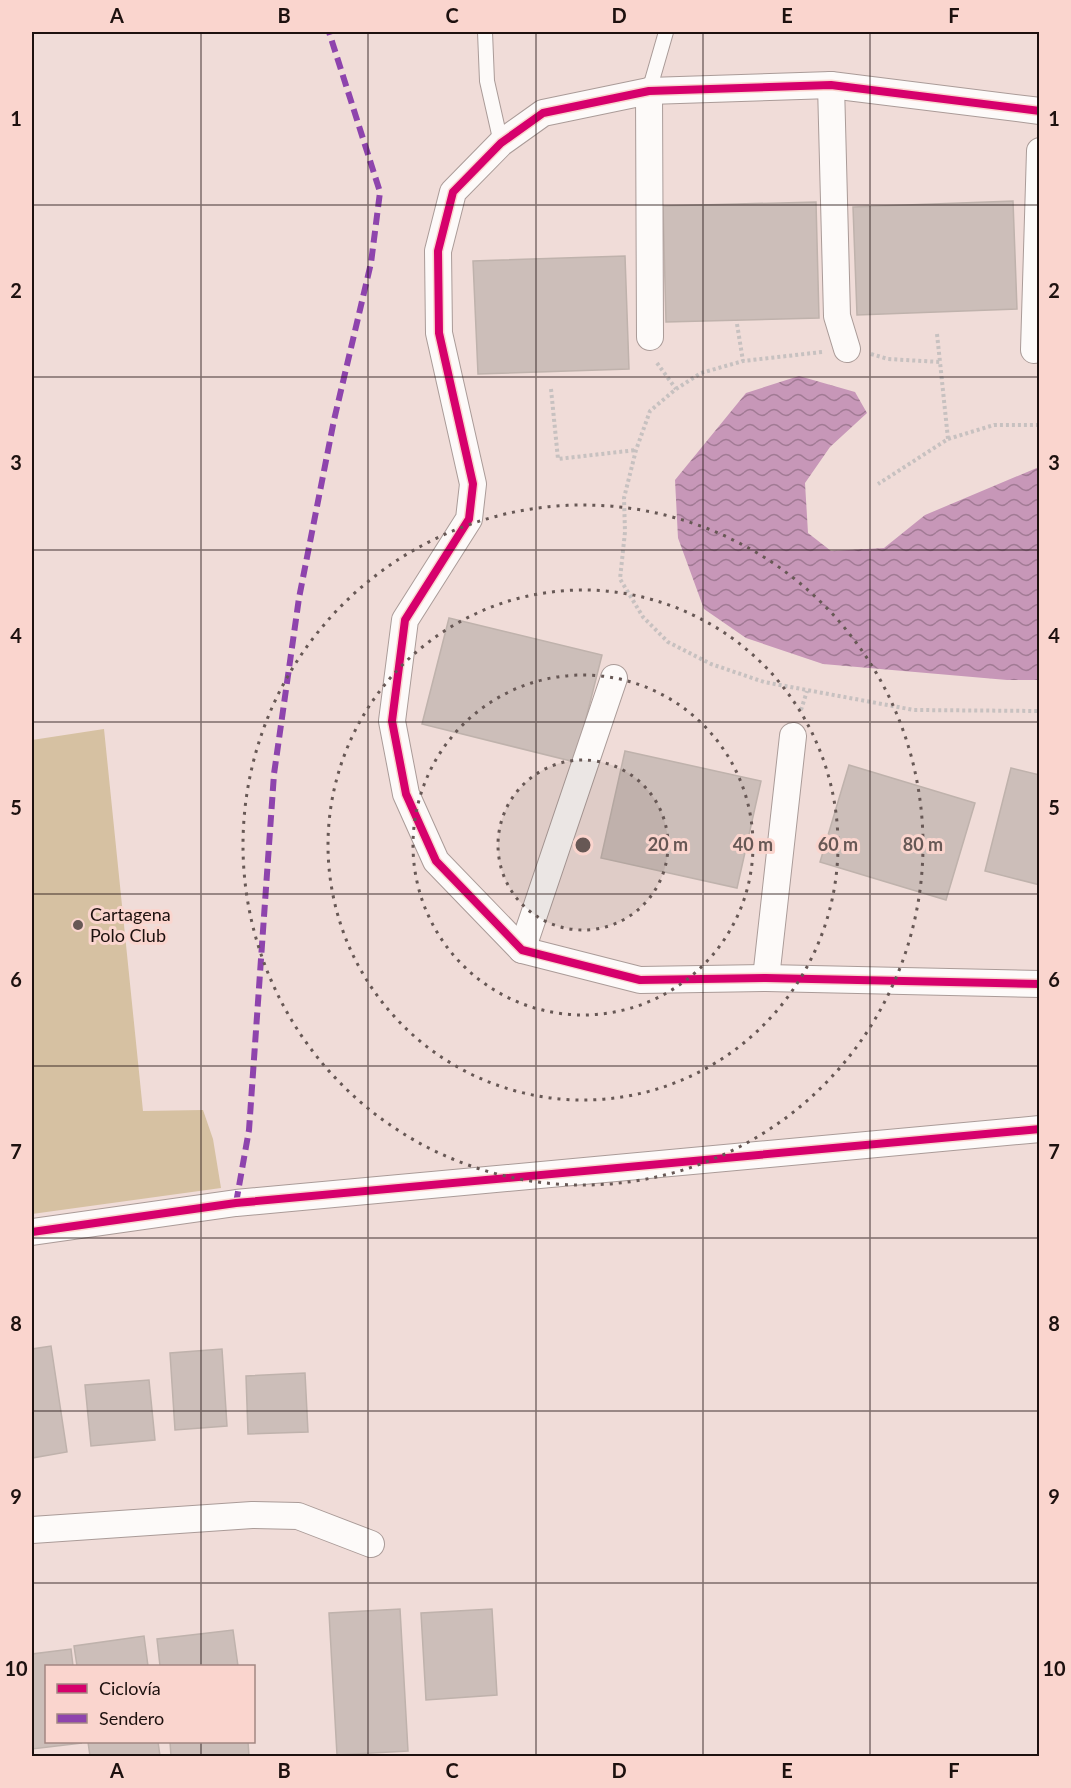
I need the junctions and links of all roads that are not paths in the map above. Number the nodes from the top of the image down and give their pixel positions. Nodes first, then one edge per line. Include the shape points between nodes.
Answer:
1 (485, 32) edge
2 (666, 32) edge
3 (831, 85) junction
4 (649, 91) junction
5 (1040, 111) edge
6 (501, 143) junction
7 (1040, 152) edge
8 (650, 337) dead end
9 (847, 349) road end
10 (1034, 350) dead end
11 (614, 678) dead end
12 (793, 736) dead end
13 (522, 950) junction
14 (766, 978) junction
15 (1040, 984) edge
16 (1040, 1129) edge
17 (32, 1232) edge
18 (32, 1530) edge
19 (371, 1544) dead end

1 - 6 lane via 487,81
2 - 4 lane
3 - 4 street
3 - 5 street
3 - 9 street via 837,316
4 - 6 street via 543,113
4 - 8 street
6 - 13 street via 453,192 438,251 439,333 473,484 469,519 405,620 392,722 406,794 436,861
7 - 10 street
11 - 13 street
12 - 14 street
13 - 14 street via 640,980
14 - 15 street
16 - 17 street via 236,1203
18 - 19 street via 252,1515 298,1516

